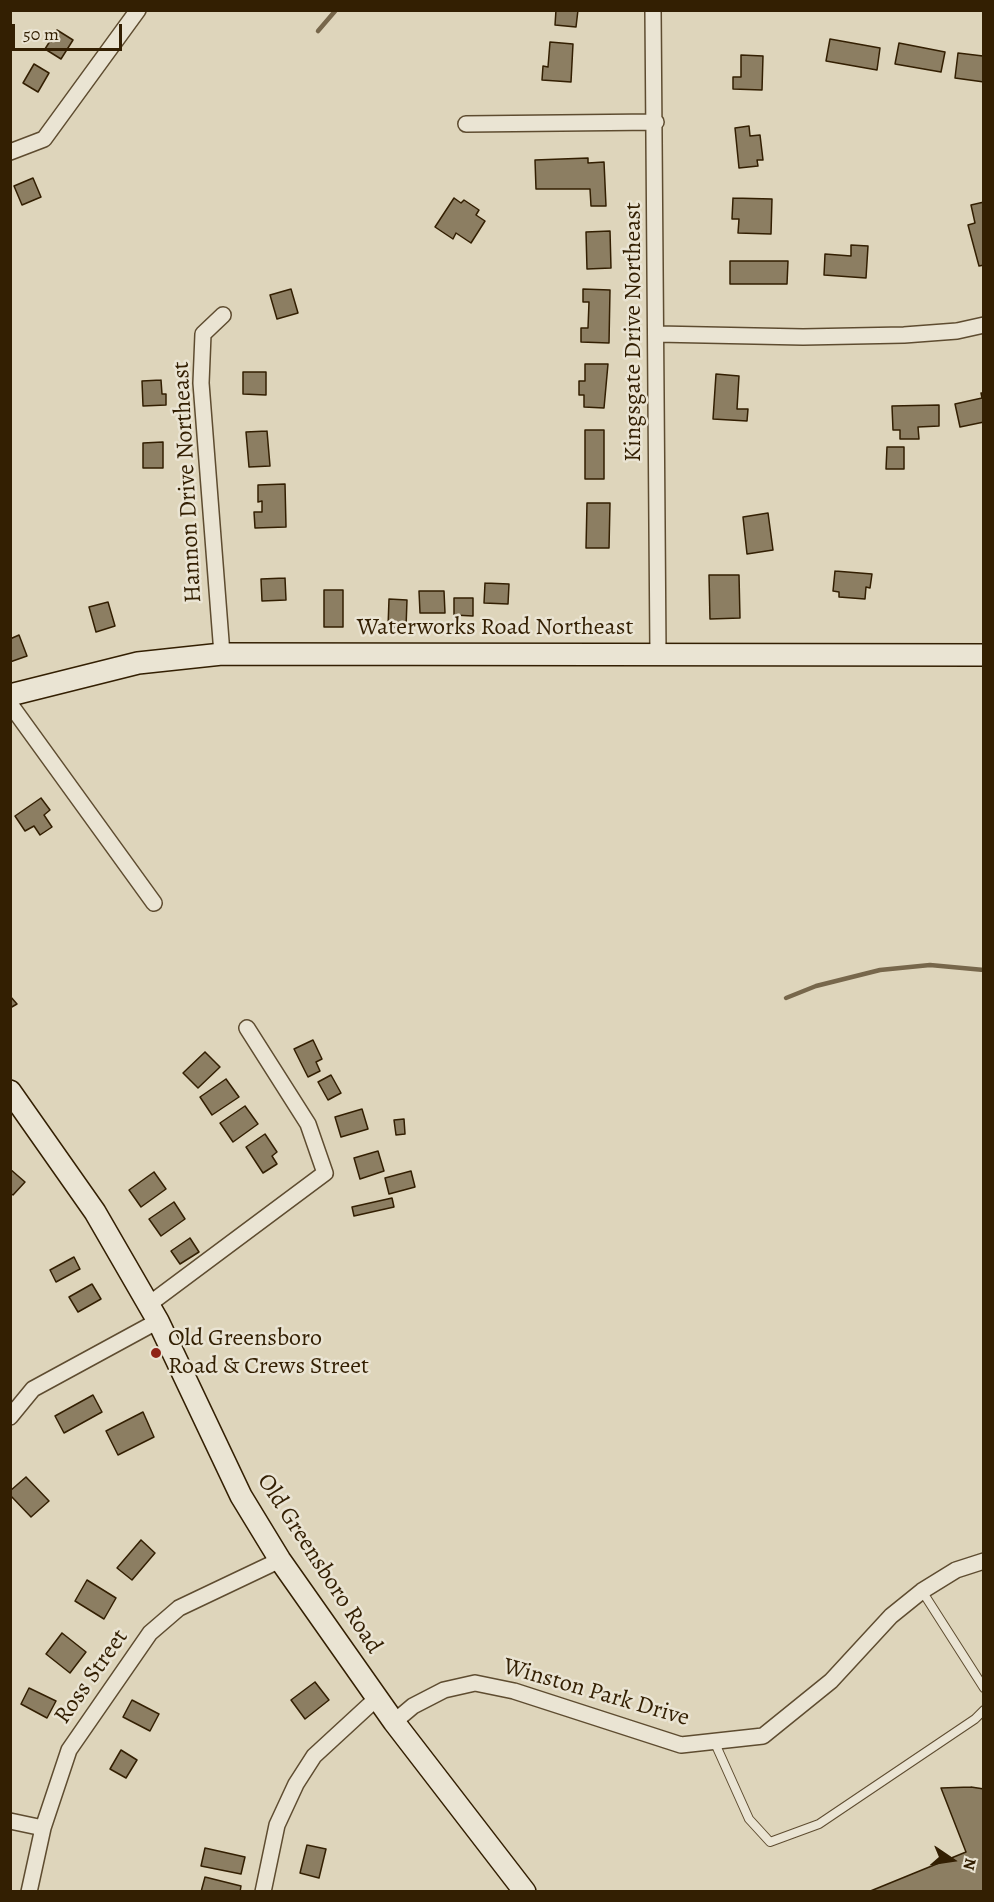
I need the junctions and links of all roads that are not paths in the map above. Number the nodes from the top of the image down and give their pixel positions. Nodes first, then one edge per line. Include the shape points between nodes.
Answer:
1 (138, 10) edge
2 (653, 10) edge
3 (656, 122) junction
4 (466, 124) dead end
5 (10, 152) edge
6 (223, 315) dead end
7 (984, 325) edge
8 (657, 334) junction
9 (658, 653) junction
10 (222, 654) junction
11 (984, 655) edge
12 (10, 696) edge
13 (10, 704) edge
14 (154, 903) dead end
15 (247, 1028) dead end
16 (10, 1091) edge
17 (153, 1313) junction
18 (10, 1417) edge
19 (280, 1560) junction
20 (984, 1561) edge
21 (922, 1591) junction
22 (984, 1689) edge
23 (377, 1698) junction
24 (984, 1710) edge
25 (394, 1722) junction
26 (714, 1741) junction
27 (10, 1821) edge
28 (43, 1828) junction
29 (28, 1892) edge
30 (263, 1892) edge
31 (525, 1892) edge

1 - 5 street via 44,139
2 - 3 street, Kingsgate Drive Northeast
3 - 4 street
3 - 8 street, Kingsgate Drive Northeast
6 - 10 street, Hannon Drive Northeast via 203,334 201,383
7 - 8 street via 904,335
8 - 9 street, Kingsgate Drive Northeast
9 - 10 street, Waterworks Road Northeast
9 - 11 street, Waterworks Road Northeast
10 - 12 street, Waterworks Road Northeast via 138,663
13 - 14 street
15 - 17 street via 308,1124 325,1173
16 - 17 street, Old Greensboro Road via 95,1212
17 - 18 street via 33,1389
17 - 19 street, Old Greensboro Road via 241,1496
19 - 23 street, Old Greensboro Road
19 - 28 street, Ross Street via 179,1608 150,1633 69,1750
20 - 21 street, Winston Park Drive via 956,1570
21 - 22 lane
21 - 26 street, Winston Park Drive via 891,1616 831,1681 763,1736
23 - 25 street, Old Greensboro Road
23 - 30 street via 314,1756 296,1784 277,1825
24 - 26 lane via 819,1824 770,1842 749,1819
25 - 26 street, Winston Park Drive via 413,1706 444,1690 475,1683 514,1691 681,1745
25 - 31 street, Old Greensboro Road
27 - 28 street
28 - 29 street, Ross Street

